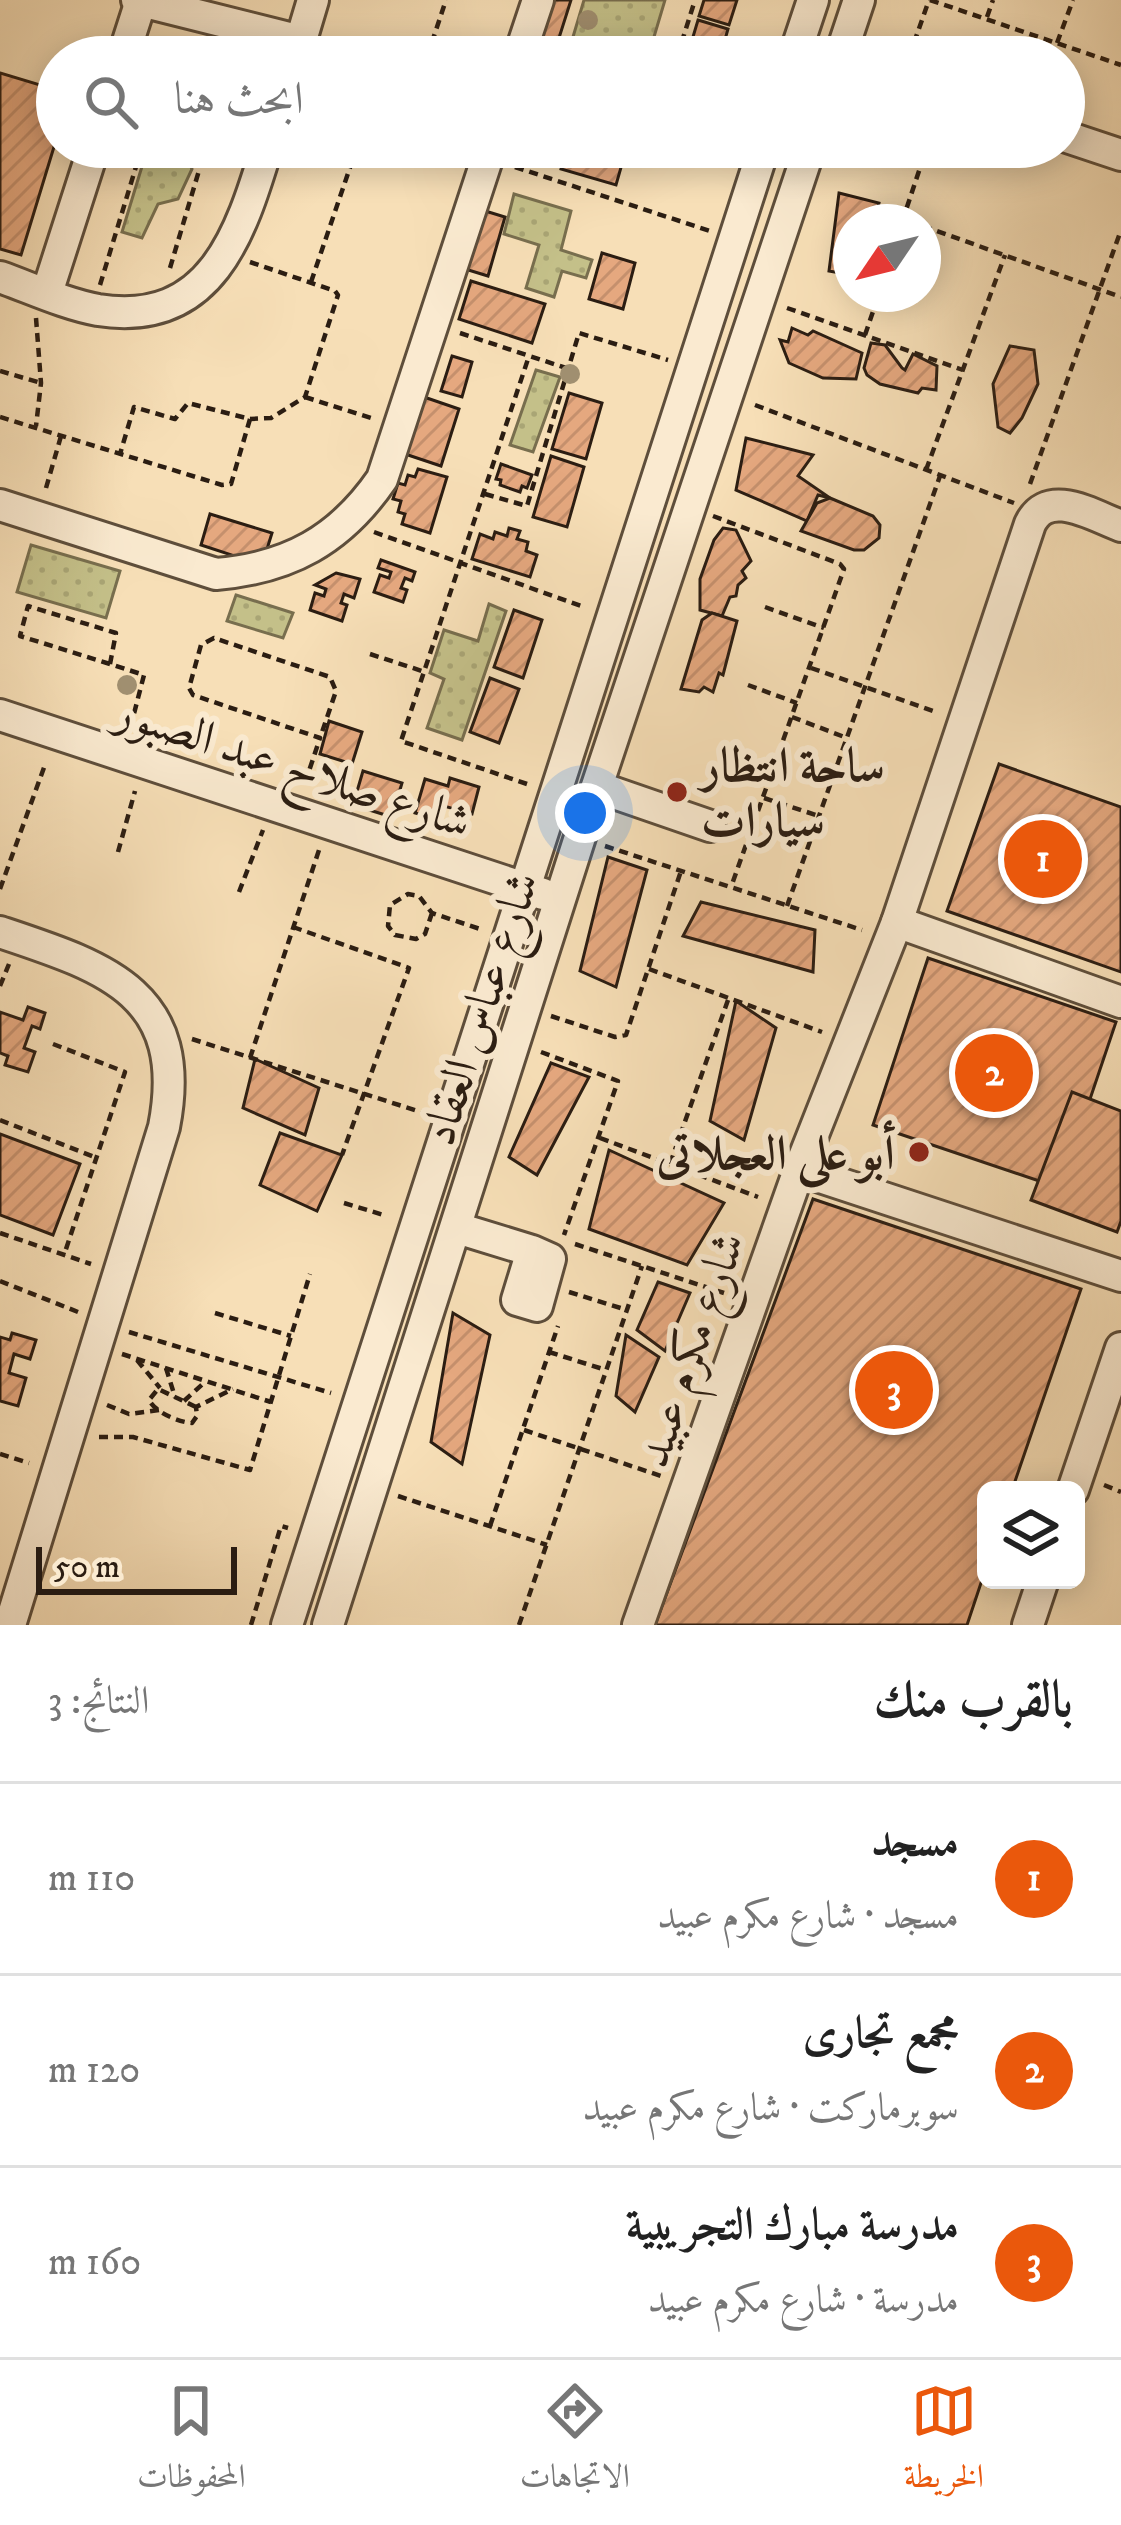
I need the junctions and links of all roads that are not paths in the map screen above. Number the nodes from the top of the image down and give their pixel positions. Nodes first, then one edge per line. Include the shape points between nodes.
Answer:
1 (314, 0) edge
2 (538, 0) edge
3 (813, 0) edge
4 (859, 0) edge
5 (139, 1) edge
6 (129, 36) edge
7 (255, 36) edge
8 (302, 36) edge
9 (526, 36) edge
10 (808, 36) edge
11 (847, 36) edge
12 (1085, 143) edge
13 (1121, 155) edge
14 (86, 168) edge
15 (261, 168) edge
16 (484, 168) edge
17 (757, 168) edge
18 (803, 168) edge
19 (0, 277) edge
20 (40, 291) junction
21 (0, 505) edge
22 (1121, 526) edge
23 (0, 715) edge
24 (597, 787) junction
25 (710, 826) dead end
26 (525, 888) junction
27 (560, 899) junction
28 (894, 931) junction
29 (0, 932) edge
30 (1121, 1002) edge
31 (800, 1170) junction
32 (457, 1228) junction
33 (532, 1251) dead end
34 (1121, 1276) edge
35 (1121, 1348) edge
36 (1076, 1481) edge
37 (1040, 1589) edge
38 (10, 1625) edge
39 (287, 1625) edge
40 (328, 1625) edge
41 (638, 1625) edge
42 (1028, 1625) edge

1 - 8 street
2 - 9 street
3 - 10 street
4 - 11 street
5 - 6 street
5 - 7 street
12 - 13 street
14 - 20 street
15 - 20 street via 228,255 185,294 137,310 92,309
16 - 21 street via 382,479 320,545 252,571 216,574
17 - 26 street, شارع عباس العقاد
18 - 24 street, شارع عباس العقاد
19 - 20 street
22 - 28 street, شارع مكرم عبيد via 1062,504 1029,509
23 - 26 street, شارع صلاح عبد الصبور
24 - 25 street
24 - 27 street, شارع عباس العقاد
26 - 27 street, شارع صلاح عبد الصبور
26 - 39 street, شارع عباس العقاد
27 - 32 street, شارع عباس العقاد
28 - 30 street
28 - 31 street, شارع مكرم عبيد
29 - 38 street via 85,961 140,999 158,1028 170,1094
31 - 34 street
31 - 41 street, شارع مكرم عبيد
32 - 33 street
32 - 40 street, شارع عباس العقاد
35 - 36 street
37 - 42 street

